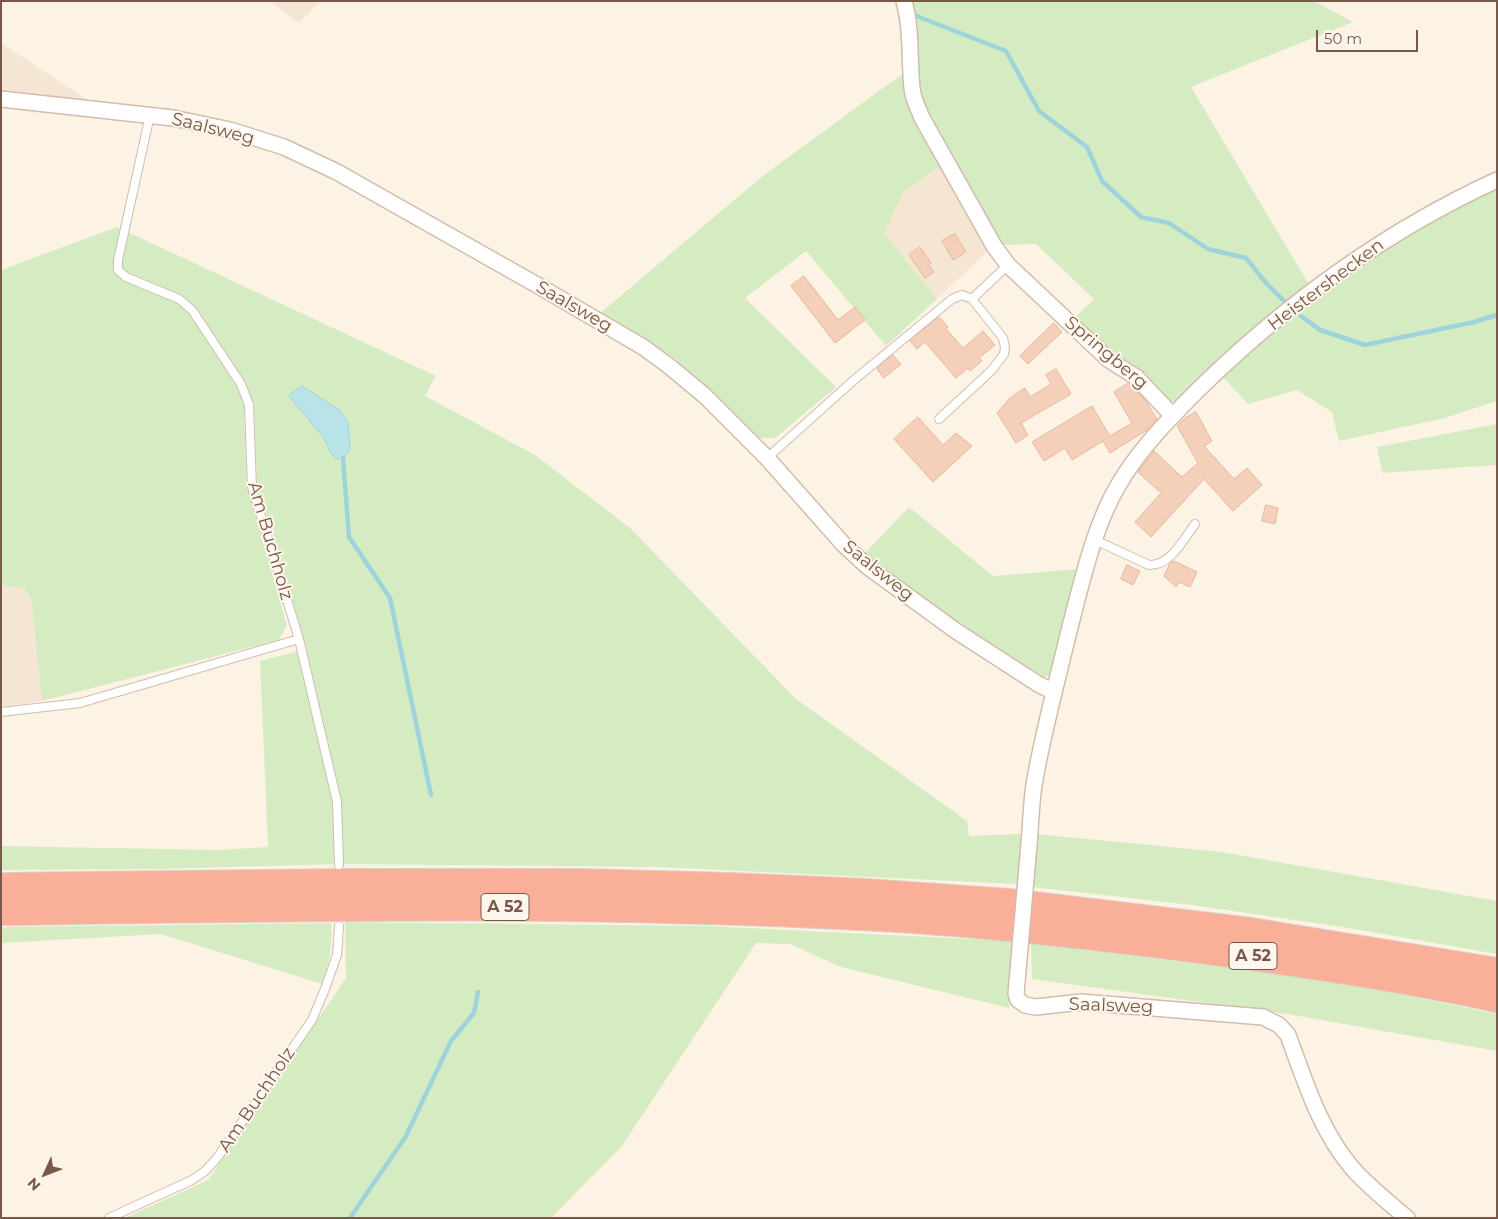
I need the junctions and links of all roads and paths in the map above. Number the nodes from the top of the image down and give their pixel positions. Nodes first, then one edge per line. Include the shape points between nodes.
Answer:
1 (904, 1) edge
2 (1, 98) edge
3 (150, 116) junction
4 (1497, 180) edge
5 (1008, 265) junction
6 (972, 299) junction
7 (1173, 416) junction
8 (939, 420) dead end
9 (767, 458) junction
10 (1194, 524) dead end
11 (1095, 540) junction
12 (298, 639) junction
13 (1054, 690) junction
14 (1, 712) edge
15 (339, 864) dead end
16 (1, 887) edge
17 (1, 911) edge
18 (339, 926) dead end
19 (1497, 972) edge
20 (1497, 998) edge
21 (109, 1218) edge
22 (1407, 1218) edge

1 - 5 street, Springberg via 911,34 912,89 916,103 994,246
2 - 3 street, Saalsweg
3 - 9 street, Saalsweg via 230,130 284,147 337,172 643,347 705,396
3 - 12 lane, Am Buchholz via 118,270 126,277 179,299 192,310 241,384 249,405 252,487
4 - 7 street, Heistershecken via 1460,197 1378,244 1316,288 1236,353
5 - 6 lane
5 - 7 street, Springberg via 1109,360 1136,377
6 - 8 lane via 1003,338 1004,354 992,370
6 - 9 lane via 962,295 952,299
7 - 11 street via 1118,485
9 - 13 street, Saalsweg via 844,546 868,566 956,631 1038,684
10 - 11 lane via 1176,551 1155,566
11 - 13 street
12 - 14 lane via 80,703
12 - 15 lane, Am Buchholz via 337,802
13 - 22 street, Saalsweg, bridge via 1034,781 1018,1000 1036,1007 1081,1002 1263,1017 1279,1025 1288,1035 1316,1110 1335,1145 1369,1186
16 - 19 highway, A 52 via 580,883 866,893 1009,903 1251,932
17 - 20 highway, A 52 via 342,906 577,907 864,916 1008,926 1246,955 1433,984
18 - 21 lane, Am Buchholz via 337,956 312,1020 217,1158 192,1180

